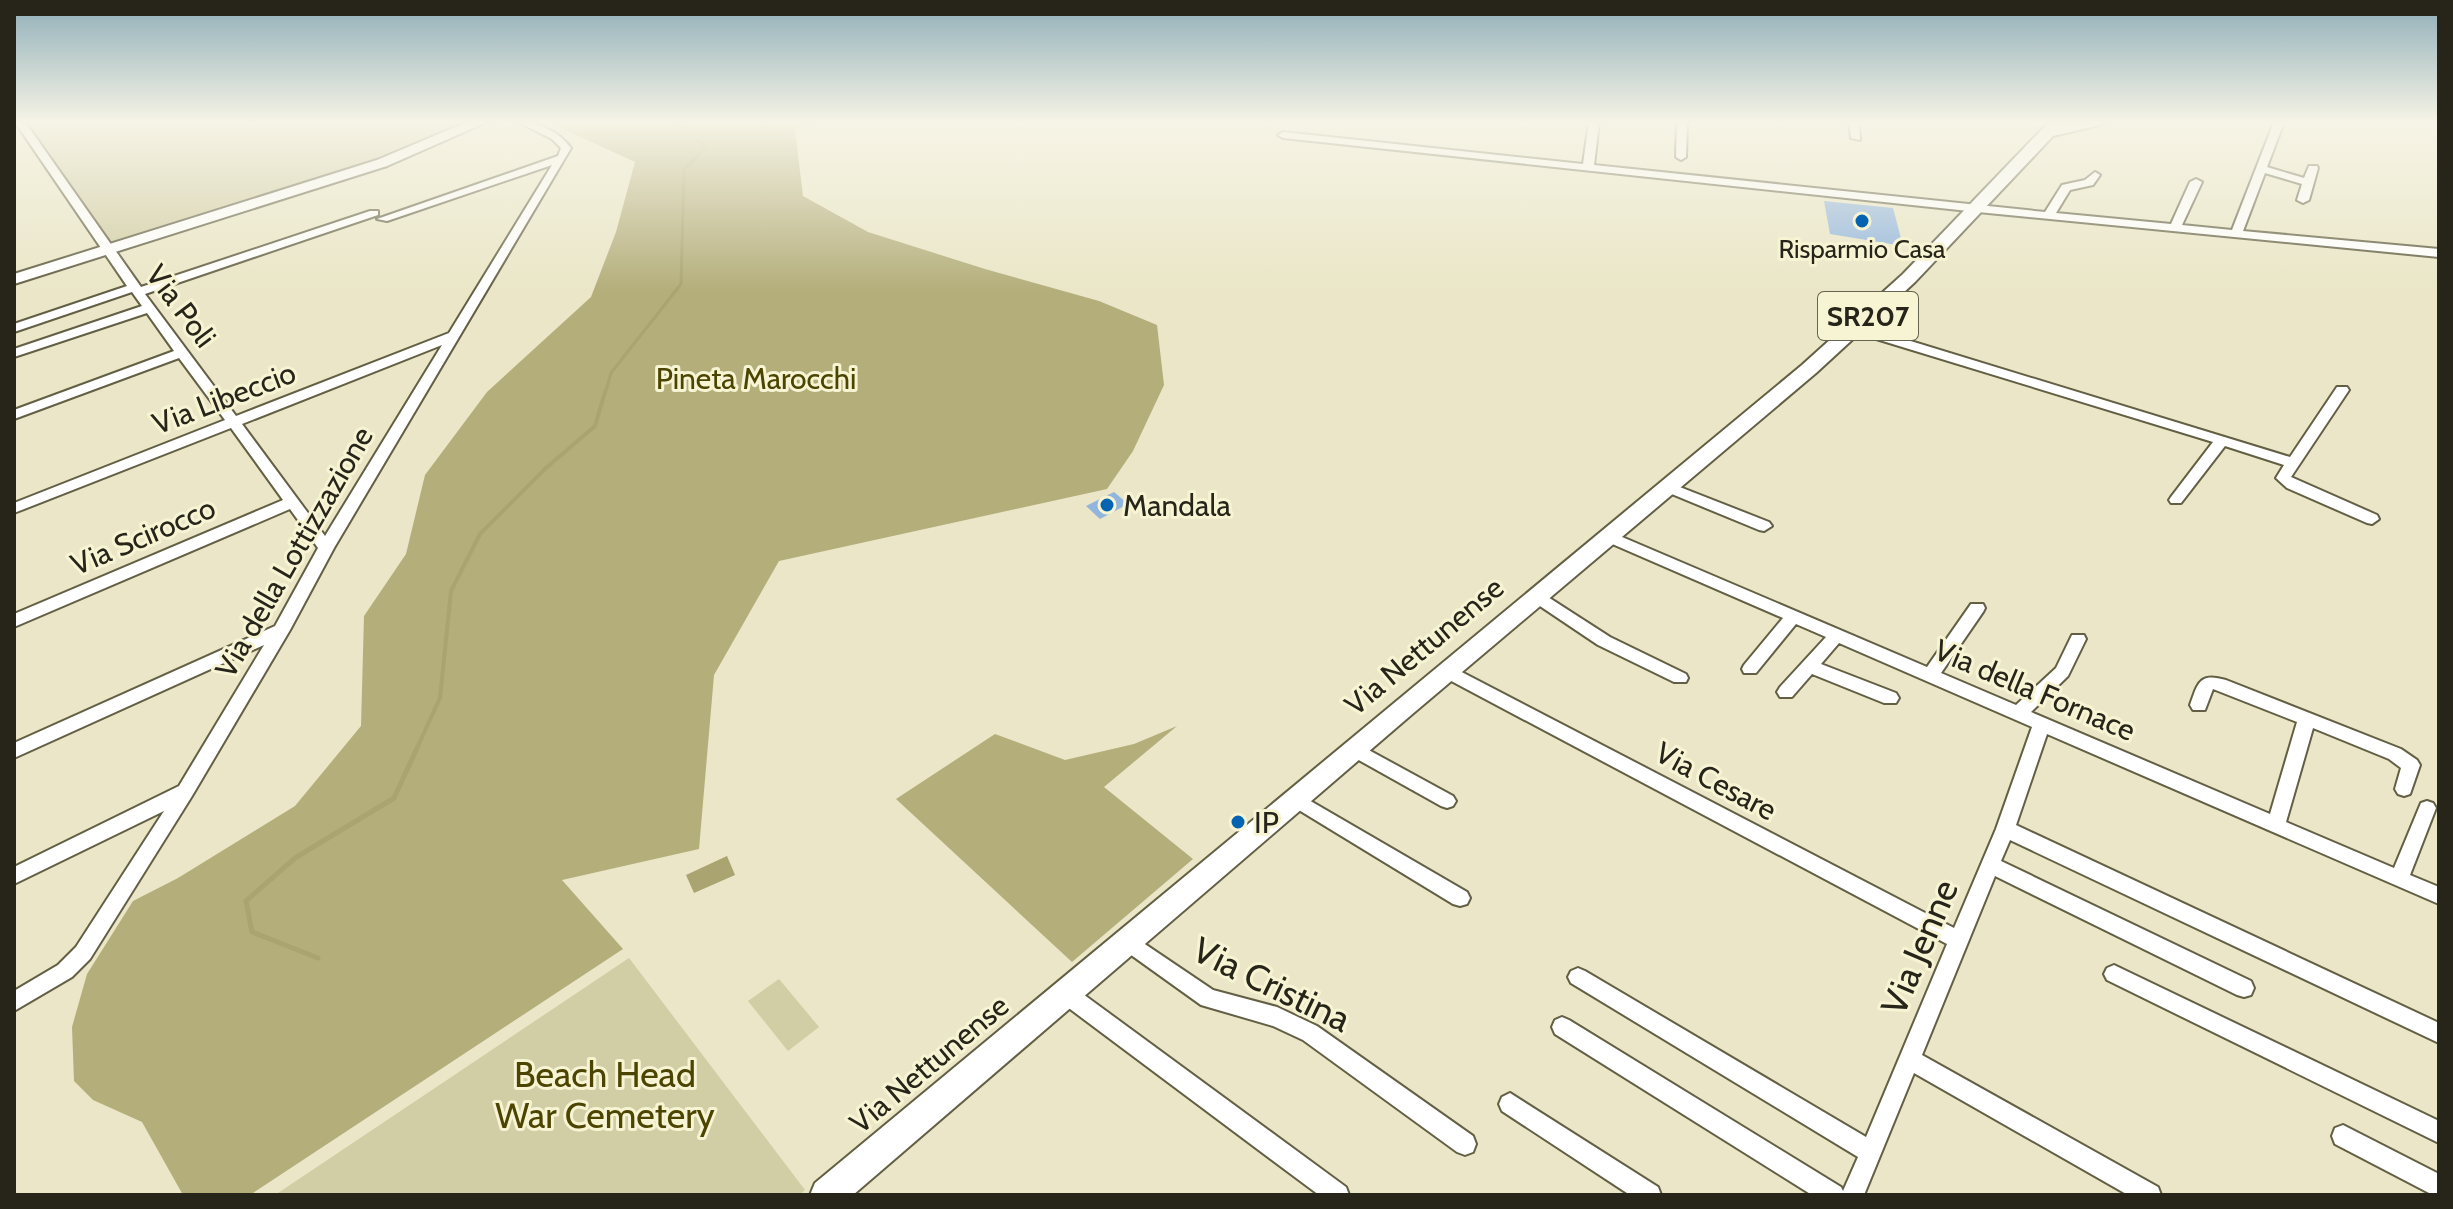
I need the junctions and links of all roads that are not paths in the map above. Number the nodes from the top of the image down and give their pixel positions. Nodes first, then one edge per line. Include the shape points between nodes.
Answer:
1 (58, 178) edge
2 (333, 178) edge
3 (498, 178) edge
4 (550, 178) edge
5 (1694, 178) edge
6 (2006, 178) edge
7 (2092, 178) edge
8 (2257, 178) edge
9 (2295, 178) edge
10 (2309, 178) edge
11 (2196, 182) dead end
12 (2308, 182) junction
13 (2303, 200) dead end
14 (1978, 209) junction
15 (2050, 213) junction
16 (2176, 226) junction
17 (2237, 232) junction
18 (107, 250) junction
19 (2439, 253) edge
20 (14, 279) edge
21 (137, 290) junction
22 (150, 308) junction
23 (14, 328) edge
24 (1855, 328) junction
25 (454, 336) junction
26 (183, 352) junction
27 (14, 353) edge
28 (2342, 390) dead end
29 (14, 415) edge
30 (235, 422) junction
31 (2222, 440) junction
32 (2292, 463) junction
33 (1667, 487) junction
34 (2176, 500) dead end
35 (293, 502) junction
36 (14, 508) edge
37 (2372, 519) dead end
38 (1764, 526) dead end
39 (1608, 536) junction
40 (326, 548) junction
41 (1537, 596) junction
42 (1977, 608) dead end
43 (1794, 616) junction
44 (14, 621) edge
45 (282, 629) junction
46 (1837, 635) junction
47 (2078, 639) dead end
48 (1808, 666) junction
49 (1750, 669) dead end
50 (1446, 671) junction
51 (1931, 675) junction
52 (1680, 678) dead end
53 (1786, 692) dead end
54 (1890, 698) dead end
55 (2199, 705) dead end
56 (2019, 713) junction
57 (2307, 718) junction
58 (2042, 723) junction
59 (1354, 749) junction
60 (14, 751) edge
61 (2404, 789) dead end
62 (186, 791) junction
63 (1295, 799) junction
64 (1447, 801) dead end
65 (2427, 808) dead end
66 (2276, 825) junction
67 (2005, 829) junction
68 (1990, 865) junction
69 (14, 876) edge
70 (2399, 878) junction
71 (2439, 896) edge
72 (1460, 898) dead end
73 (1959, 940) junction
74 (1127, 941) junction
75 (2114, 974) dead end
76 (1578, 977) dead end
77 (2244, 988) dead end
78 (1065, 993) junction
79 (14, 1002) edge
80 (1562, 1027) dead end
81 (2439, 1033) edge
82 (1909, 1059) junction
83 (1510, 1104) dead end
84 (2439, 1132) edge
85 (2343, 1136) dead end
86 (1465, 1144) dead end
87 (1871, 1152) junction
88 (2439, 1186) edge
89 (2137, 1191) edge
90 (827, 1195) edge
91 (1338, 1195) edge
92 (1650, 1195) edge
93 (1833, 1195) edge
94 (1853, 1195) edge

1 - 18 street, Via Poli
2 - 18 street
3 - 21 street
4 - 25 street, Via della Lottizzazione
5 - 14 street
6 - 14 main road, Via Nettunense / SR207
7 - 15 street via 2068,186
8 - 17 street
9 - 12 street
10 - 12 street
11 - 16 street
12 - 13 street
14 - 15 street
14 - 24 main road, Via Nettunense / SR207
15 - 16 street
16 - 17 street
17 - 19 street
18 - 20 street
18 - 21 street, Via Poli
21 - 22 street, Via Poli
21 - 23 street
22 - 26 street, Via Poli
22 - 27 street
24 - 31 street
24 - 33 main road, Via Nettunense / SR207
25 - 30 street, Via Libeccio
25 - 40 street, Via della Lottizzazione
26 - 29 street
26 - 30 street, Via Poli
28 - 32 street
30 - 35 street, Via Poli
30 - 36 street, Via Libeccio
31 - 32 street
31 - 34 street
32 - 37 street via 2283,476 2287,483
33 - 38 street
33 - 39 main road, Via Nettunense / SR207
35 - 40 street, Via Poli
35 - 44 street, Via Scirocco
39 - 41 main road, Via Nettunense / SR207
39 - 43 street, Via della Fornace
40 - 45 street, Via della Lottizzazione
41 - 50 main road, Via Nettunense / SR207
41 - 52 street via 1604,641
42 - 51 street
43 - 46 street, Via della Fornace
43 - 49 street
45 - 60 street
45 - 62 street, Via della Lottizzazione
46 - 48 street
46 - 51 street, Via della Fornace
47 - 56 street via 2062,672
48 - 53 street
48 - 54 street
50 - 59 main road, Via Nettunense / SR207
50 - 73 street, Via Cesare
51 - 56 street, Via della Fornace
55 - 57 street via 2206,685 2215,683
56 - 58 street, Via della Fornace
57 - 61 street via 2405,759 2412,768
57 - 66 street
58 - 66 street, Via della Fornace
58 - 67 street, Via Jenne
59 - 63 main road, Via Nettunense / SR207
59 - 64 street
62 - 69 street
62 - 79 street, Via della Lottizzazione via 79,958
63 - 72 street
63 - 74 main road, Via Nettunense / SR207
65 - 70 street
66 - 70 street, Via della Fornace
67 - 68 street, Via Jenne
67 - 81 street
68 - 73 street, Via Jenne
68 - 77 street
70 - 71 street, Via della Fornace
73 - 82 street, Via Jenne
74 - 78 main road, Via Nettunense / SR207
74 - 86 street, Via Cristina via 1204,996 1282,1018 1310,1033
75 - 84 street
76 - 87 street
78 - 90 main road, Via Nettunense / SR207
78 - 91 street
80 - 93 street
82 - 87 street, Via Jenne
82 - 89 street
83 - 92 street
85 - 88 street
87 - 94 street, Via Jenne

